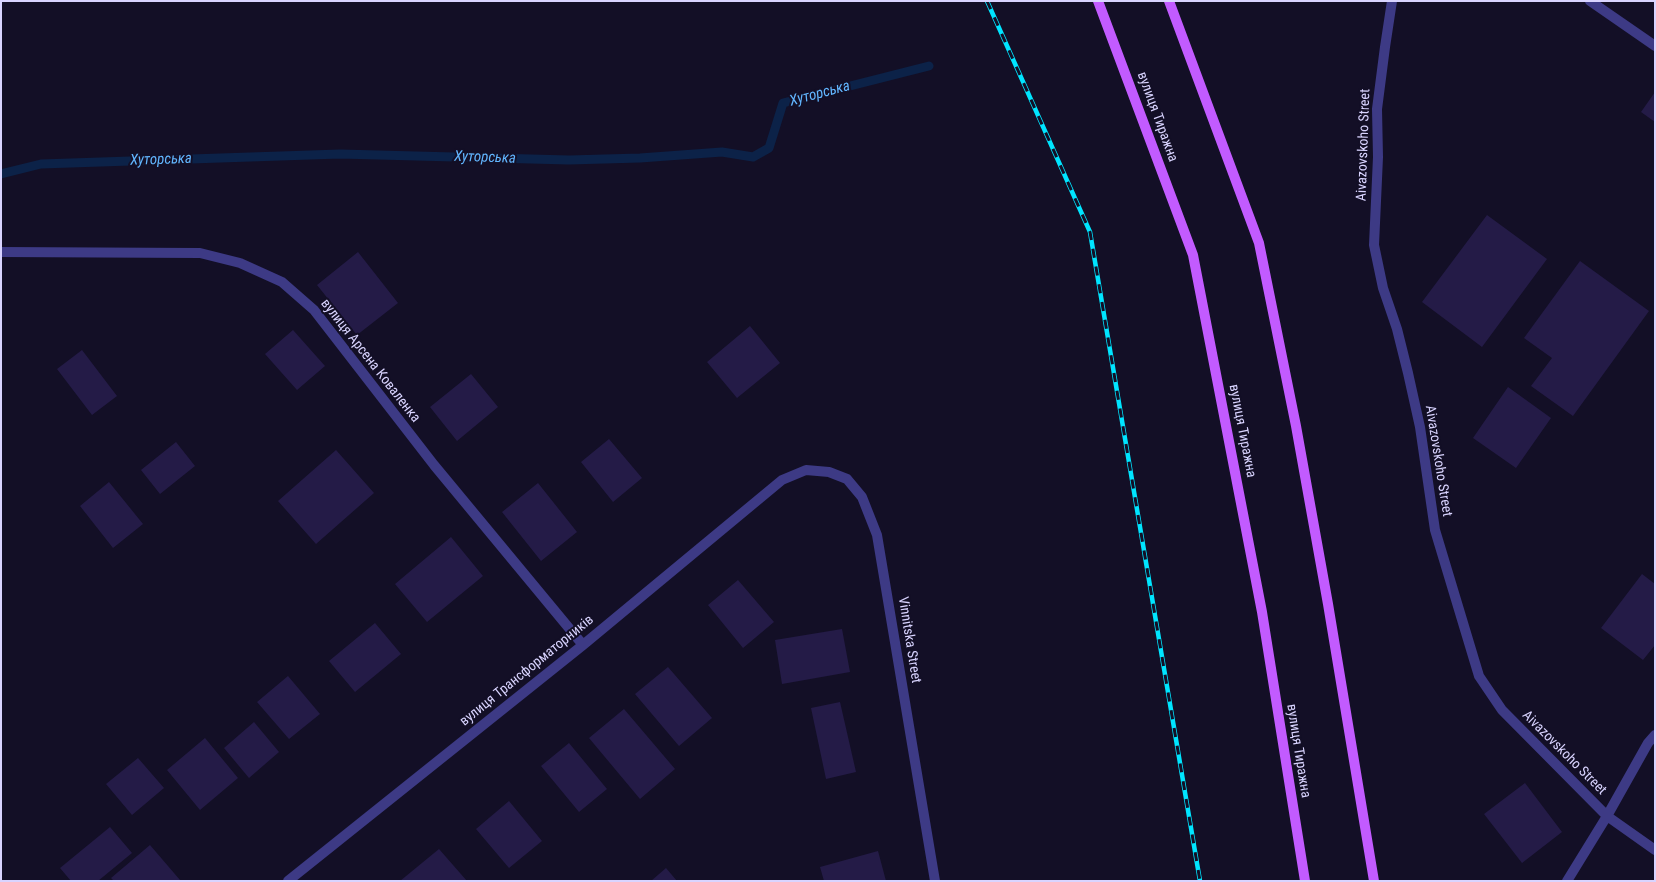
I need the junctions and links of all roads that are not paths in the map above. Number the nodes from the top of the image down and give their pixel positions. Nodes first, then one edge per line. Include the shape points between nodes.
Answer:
1 (1098, 1) edge
2 (1169, 1) edge
3 (1392, 1) edge
4 (1590, 1) edge
5 (1655, 46) edge
6 (1, 252) edge
7 (782, 480) joint
8 (583, 645) junction
9 (1655, 735) edge
10 (1607, 816) junction
11 (1655, 850) edge
12 (288, 881) edge
13 (935, 881) edge
14 (1305, 881) edge
15 (1374, 881) edge
16 (1567, 881) edge

1 - 14 main road, вулиця Тиражна via 1193,255 1262,612
2 - 15 main road via 1259,243 1312,511
3 - 10 street, Aivazovskoho Street via 1377,109 1378,157 1374,245 1420,427 1435,530 1479,676 1502,710
4 - 5 street
6 - 8 street, вулиця Арсена Коваленка via 200,252 240,263 282,282 314,310 434,465
7 - 8 street, вулиця Трансформаторників
7 - 13 street, Vinnitska Street via 806,470 829,472 847,479 862,497 877,536
8 - 12 street, вулиця Трансформаторників
9 - 10 street
10 - 11 street, Aivazovskoho Street
10 - 16 street

